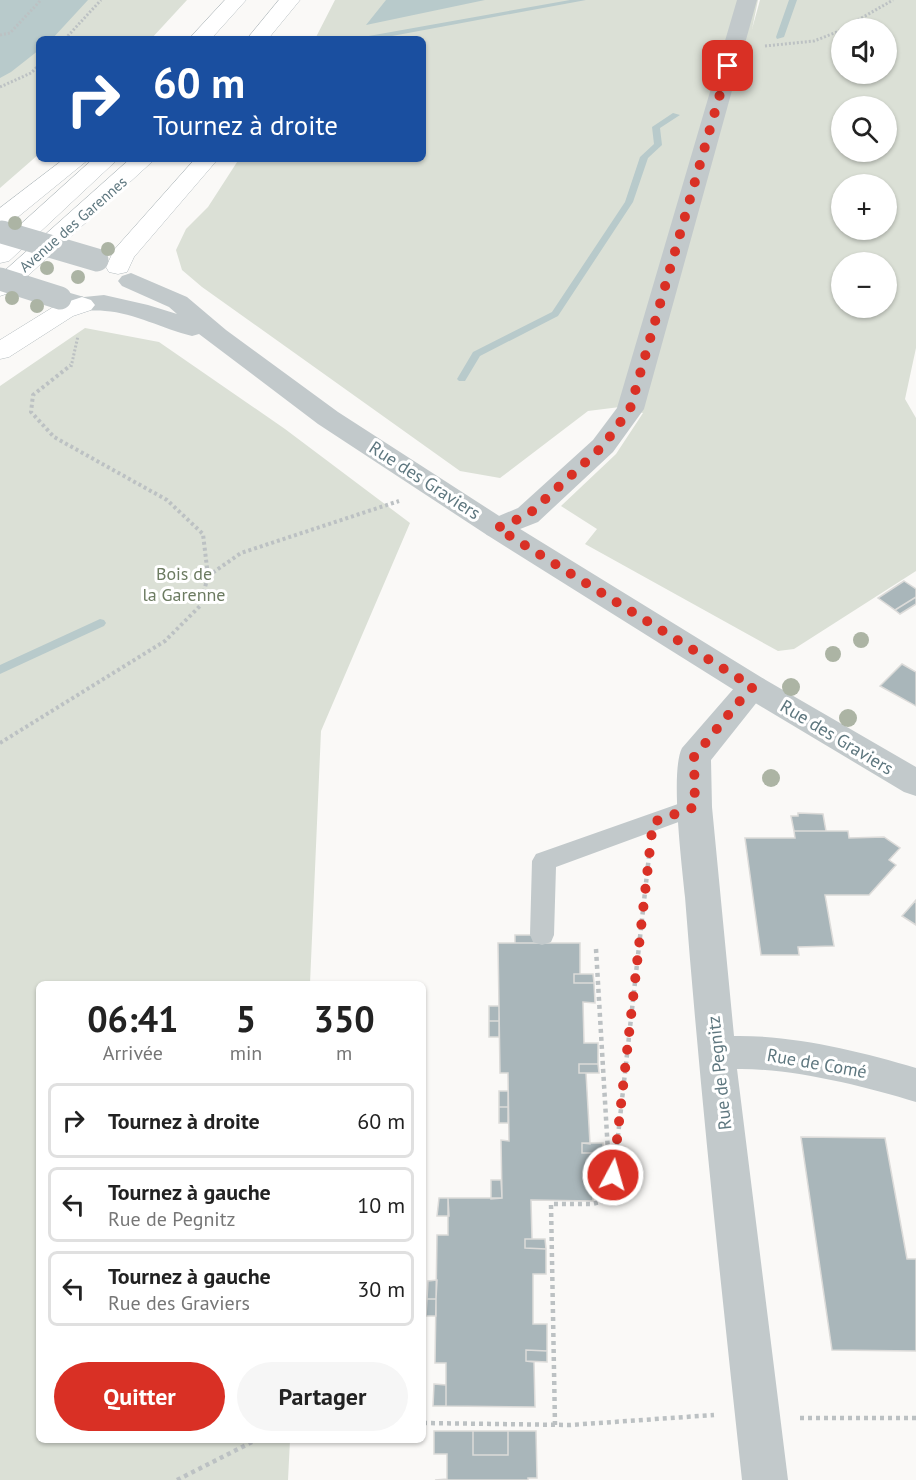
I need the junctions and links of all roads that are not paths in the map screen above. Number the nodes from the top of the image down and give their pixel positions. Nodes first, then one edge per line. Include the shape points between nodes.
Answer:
1 (236, 0) edge
2 (253, 0) edge
3 (290, 0) edge
4 (300, 0) edge
5 (747, 0) edge
6 (202, 36) edge
7 (226, 36) edge
8 (260, 36) edge
9 (279, 36) edge
10 (75, 162) edge
11 (103, 162) edge
12 (141, 162) edge
13 (204, 162) edge
14 (0, 235) edge
15 (115, 269) junction
16 (0, 279) edge
17 (0, 288) edge
18 (82, 302) junction
19 (217, 336) junction
20 (0, 351) edge
21 (497, 528) junction
22 (753, 687) junction
23 (916, 783) edge
24 (695, 807) junction
25 (542, 935) dead end
26 (716, 1053) junction
27 (916, 1085) edge
28 (765, 1480) edge

1 - 6 main road
2 - 7 main road
3 - 8 main road
4 - 9 main road
5 - 21 street via 630,409 603,446 528,515
10 - 14 main road
11 - 14 main road, Avenue des Garennes
12 - 17 main road, Avenue des Garennes
13 - 15 main road
14 - 15 street, Rue des Graviers, bridge
15 - 18 street
15 - 19 street, Rue des Graviers via 178,302
16 - 18 street, Rue des Graviers, bridge
18 - 19 street, Rue des Graviers via 139,310
18 - 20 main road
19 - 21 street, Rue des Graviers via 328,418
21 - 22 street, Rue des Graviers
22 - 23 street, Rue des Graviers
22 - 24 street, Rue de Pegnitz via 694,757
24 - 25 lane via 544,861
24 - 26 street, Rue de Pegnitz
26 - 27 street, Rue de Comé via 767,1052
26 - 28 street, Rue de Pegnitz

